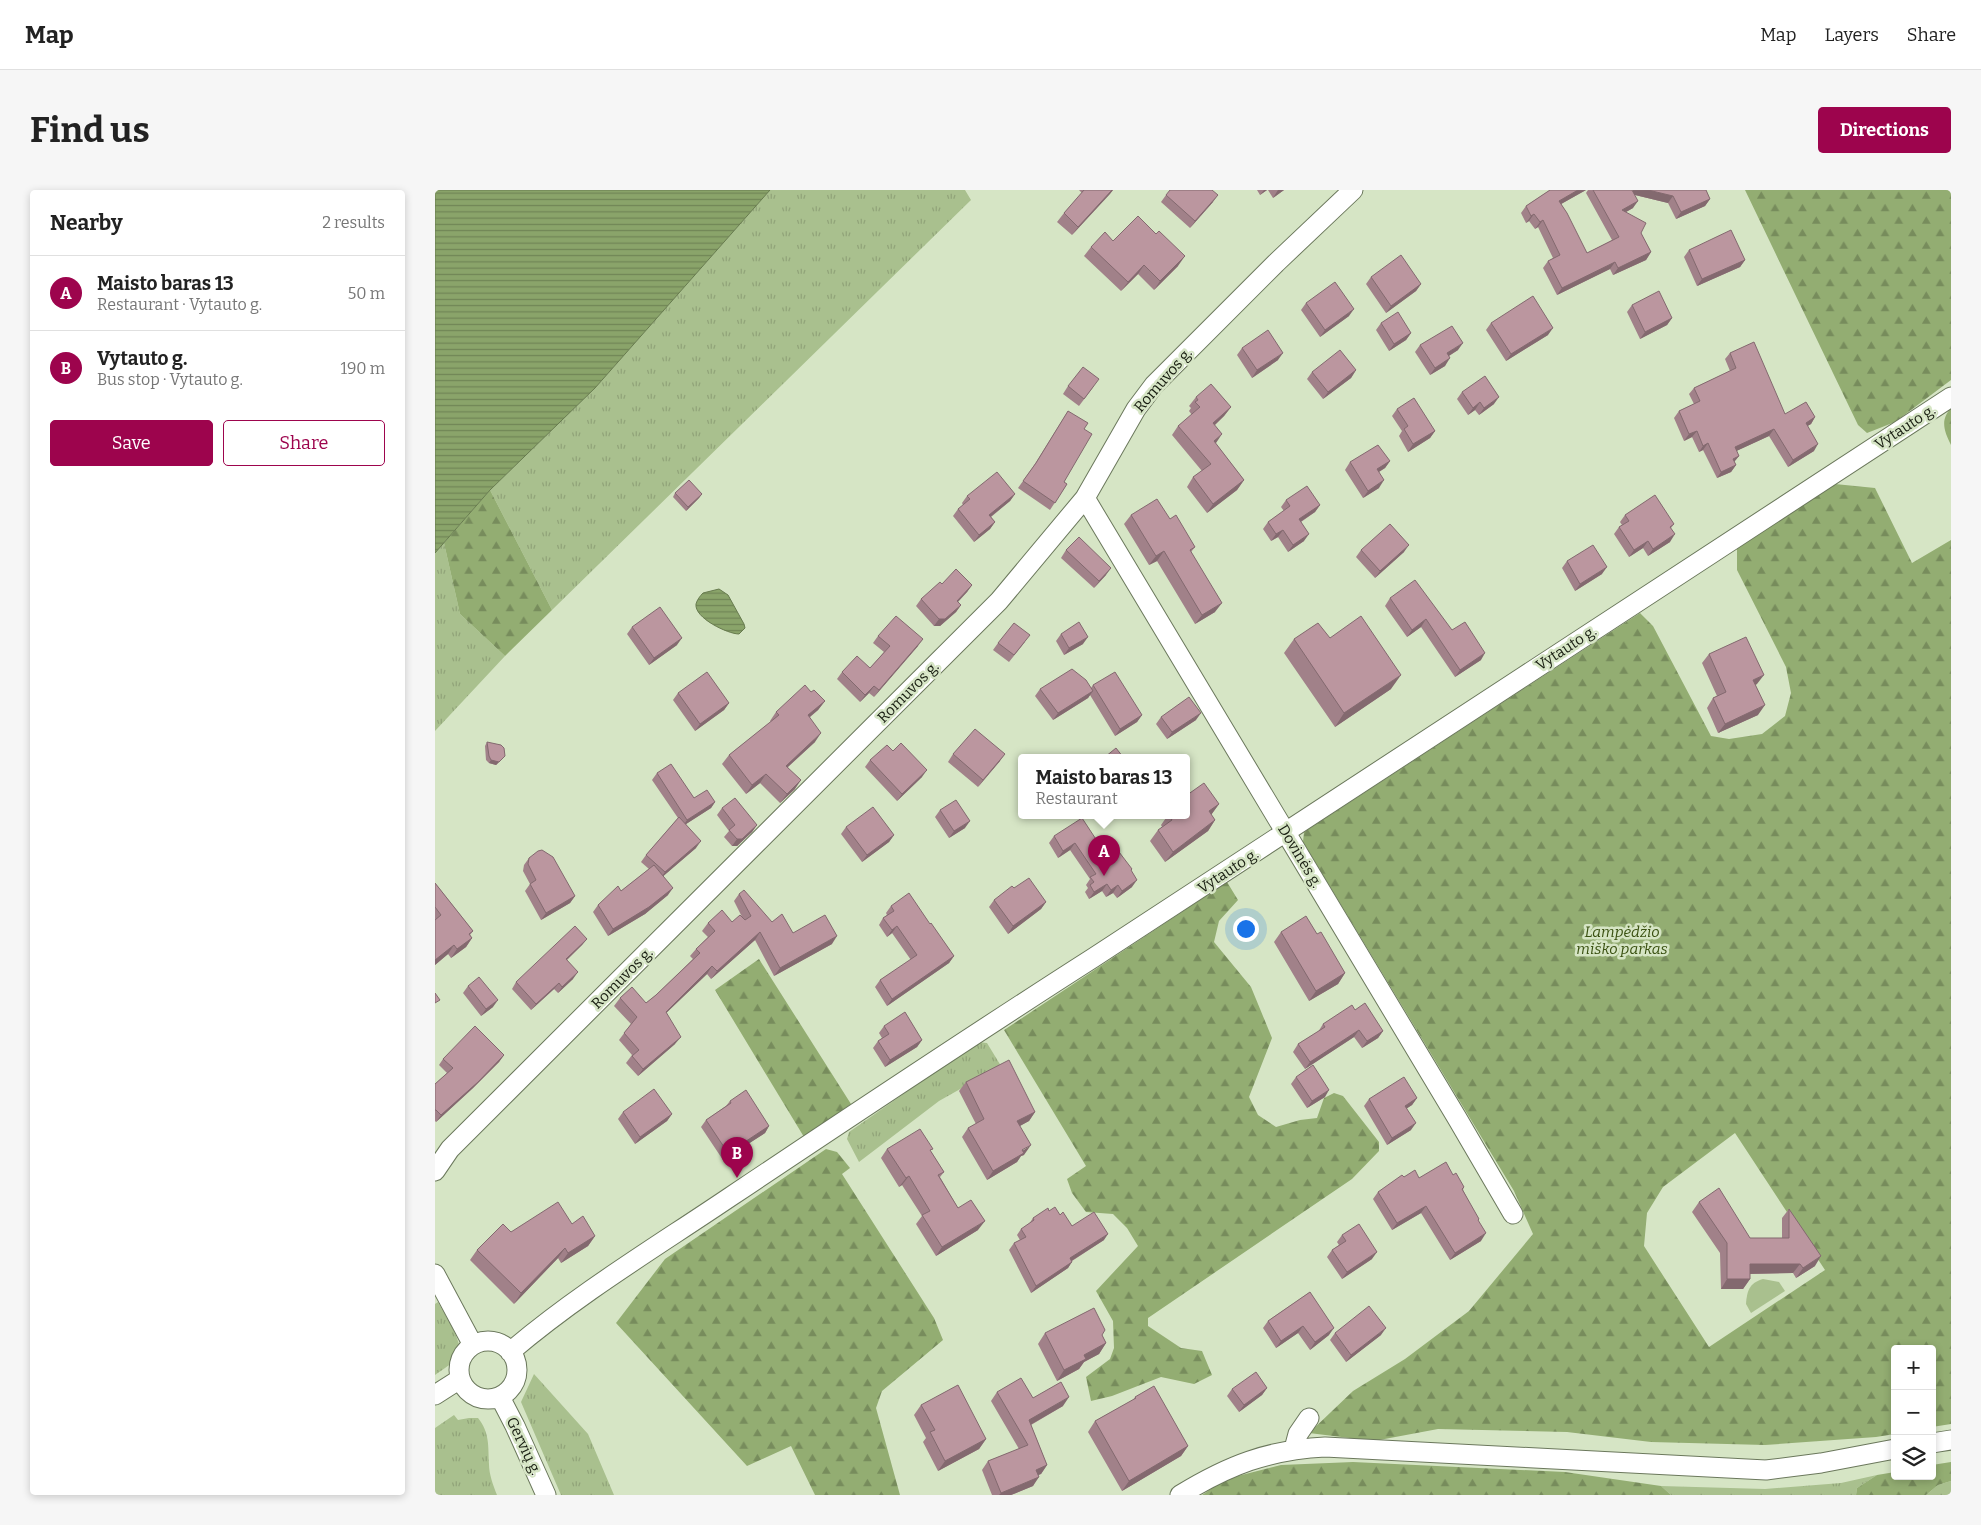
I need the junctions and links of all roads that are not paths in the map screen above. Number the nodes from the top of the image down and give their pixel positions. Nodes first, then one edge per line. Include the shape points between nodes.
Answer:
1 (1353, 190) edge
2 (1951, 397) edge
3 (1085, 498) junction
4 (1287, 833) junction
5 (435, 1171) edge
6 (1513, 1214) dead end
7 (435, 1274) edge
8 (473, 1345) junction
9 (510, 1352) junction
10 (460, 1379) junction
11 (435, 1395) edge
12 (500, 1397) junction
13 (1309, 1418) dead end
14 (1951, 1440) edge
15 (1936, 1442) edge
16 (1294, 1449) junction
17 (1891, 1450) edge
18 (546, 1495) edge
19 (1180, 1495) edge

1 - 3 street, Romuvos g. via 1154,385 1136,409
2 - 4 street, Vytauto g. via 1553,655
3 - 4 street, Dovinės g.
3 - 5 street, Romuvos g. via 999,601 450,1149
4 - 6 street, Dovinės g.
4 - 9 street, Vytauto g. via 746,1186 604,1281
7 - 8 street
8 - 9 street via 493,1342
8 - 10 street via 461,1360
9 - 12 street via 517,1372 511,1386
10 - 11 street
10 - 12 street via 465,1388 480,1398
12 - 18 street, Gervių g.
13 - 16 street via 1298,1434
14 - 15 street
16 - 17 street via 1325,1447 1766,1470
16 - 19 street via 1236,1466

